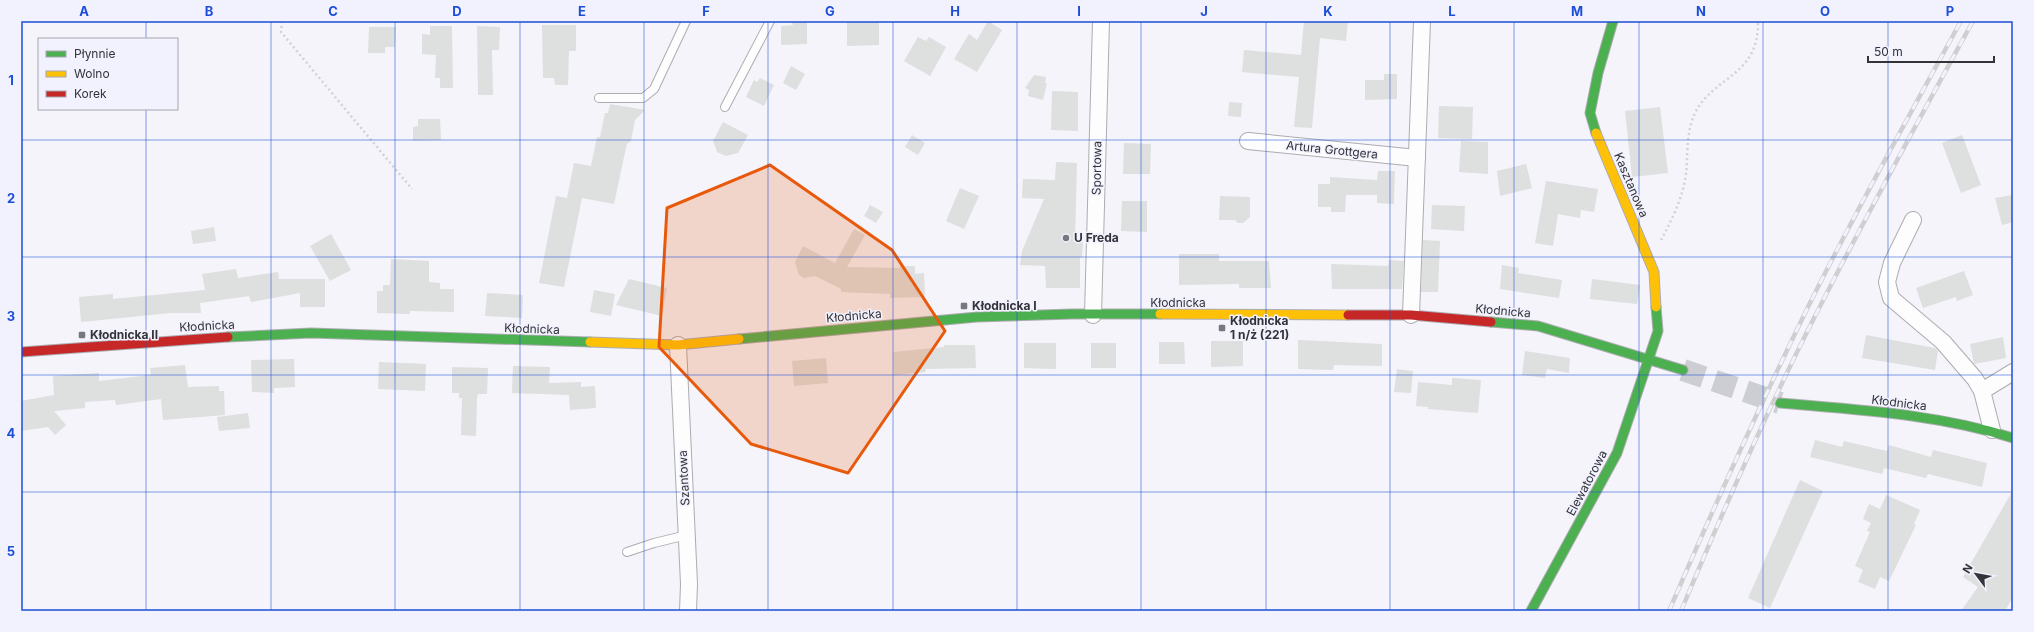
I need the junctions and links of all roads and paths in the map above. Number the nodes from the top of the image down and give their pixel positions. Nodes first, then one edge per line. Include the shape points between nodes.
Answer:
1 (282, 21) edge
2 (686, 21) edge
3 (770, 21) edge
4 (1101, 21) edge
5 (1422, 21) edge
6 (1613, 21) edge
7 (1758, 21) edge
8 (599, 98) dead end
9 (725, 108) dead end
10 (1248, 141) dead end
11 (1417, 158) junction
12 (412, 189) dead end
13 (1912, 220) dead end
14 (1650, 261) junction
15 (1093, 315) junction
16 (1411, 315) junction
17 (678, 345) junction
18 (21, 352) edge
19 (1648, 359) junction
20 (1683, 370) tunnel mouth
21 (2013, 372) edge
22 (1982, 391) junction
23 (1780, 403) tunnel mouth
24 (1992, 430) junction
25 (2013, 438) edge
26 (687, 534) junction
27 (627, 552) dead end
28 (688, 611) edge
29 (1531, 611) edge

1 - 12 path via 281,32
2 - 8 lane via 654,89 643,98
3 - 9 lane
4 - 15 street, Sportowa
5 - 11 street
6 - 14 main road, Kasztanowa via 1590,113 1598,140
7 - 14 path via 1752,55 1736,73 1710,94 1695,113 1688,140 1686,175 1679,200
10 - 11 street, Artura Grottgera
11 - 16 street
13 - 22 street via 1892,263 1887,282 1891,298 1943,342
14 - 19 main road, Kasztanowa via 1654,272 1658,331
15 - 16 main road, Kłodnicka
15 - 17 main road, Kłodnicka via 977,317
16 - 19 main road, Kłodnicka via 1538,326
17 - 18 main road, Kłodnicka via 311,333 143,342
17 - 26 street, Szantowa
19 - 20 main road, Kłodnicka
19 - 29 main road, Elewatorowa via 1617,453
21 - 22 street
22 - 24 street
23 - 24 main road, Kłodnicka via 1904,414
24 - 25 main road, Kłodnicka
26 - 27 lane
26 - 28 street, Szantowa

